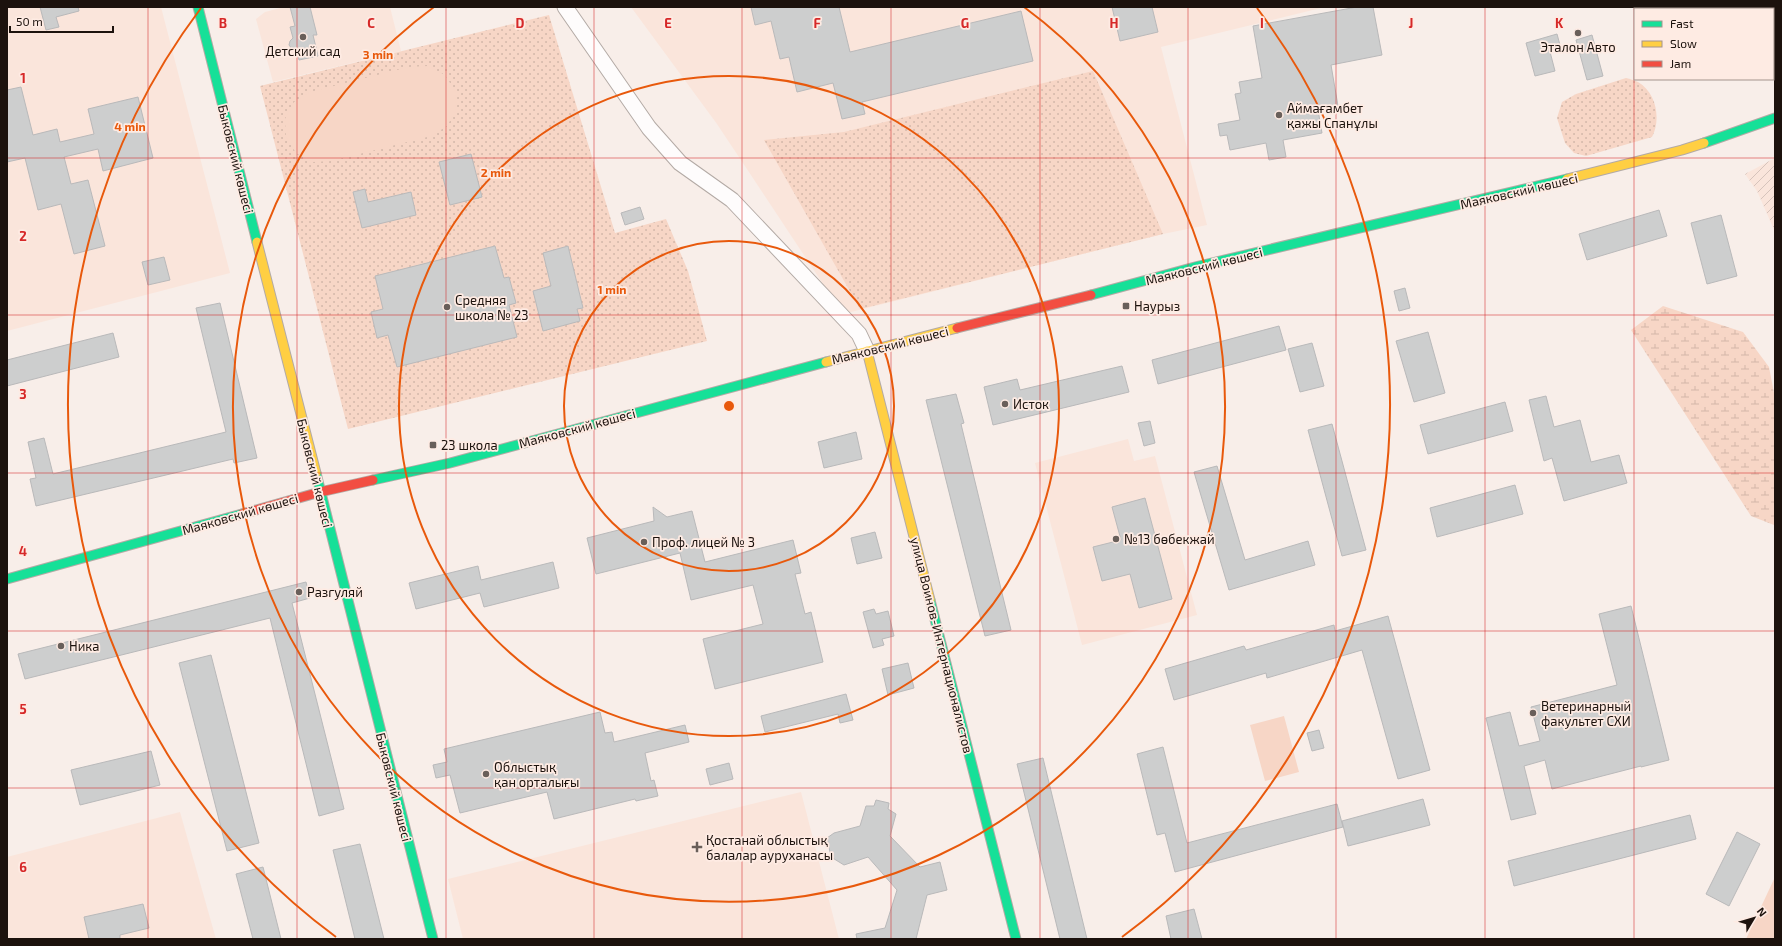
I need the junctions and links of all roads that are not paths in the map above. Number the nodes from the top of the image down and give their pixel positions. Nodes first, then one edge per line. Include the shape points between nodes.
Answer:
1 (198, 7) edge
2 (565, 7) edge
3 (1775, 118) edge
4 (867, 351) junction
5 (320, 492) junction
6 (7, 579) edge
7 (433, 939) edge
8 (1016, 939) edge

1 - 5 main road, Быковский көшесі
2 - 4 street via 649,128 670,152 680,163 732,200 760,228 859,334
3 - 4 main road, Маяковский көшесі via 1675,152 1195,267
4 - 5 main road, Маяковский көшесі via 450,463
4 - 8 main road, улица Воинов-Интернационалистов
5 - 6 main road, Маяковский көшесі
5 - 7 main road, Быковский көшесі

